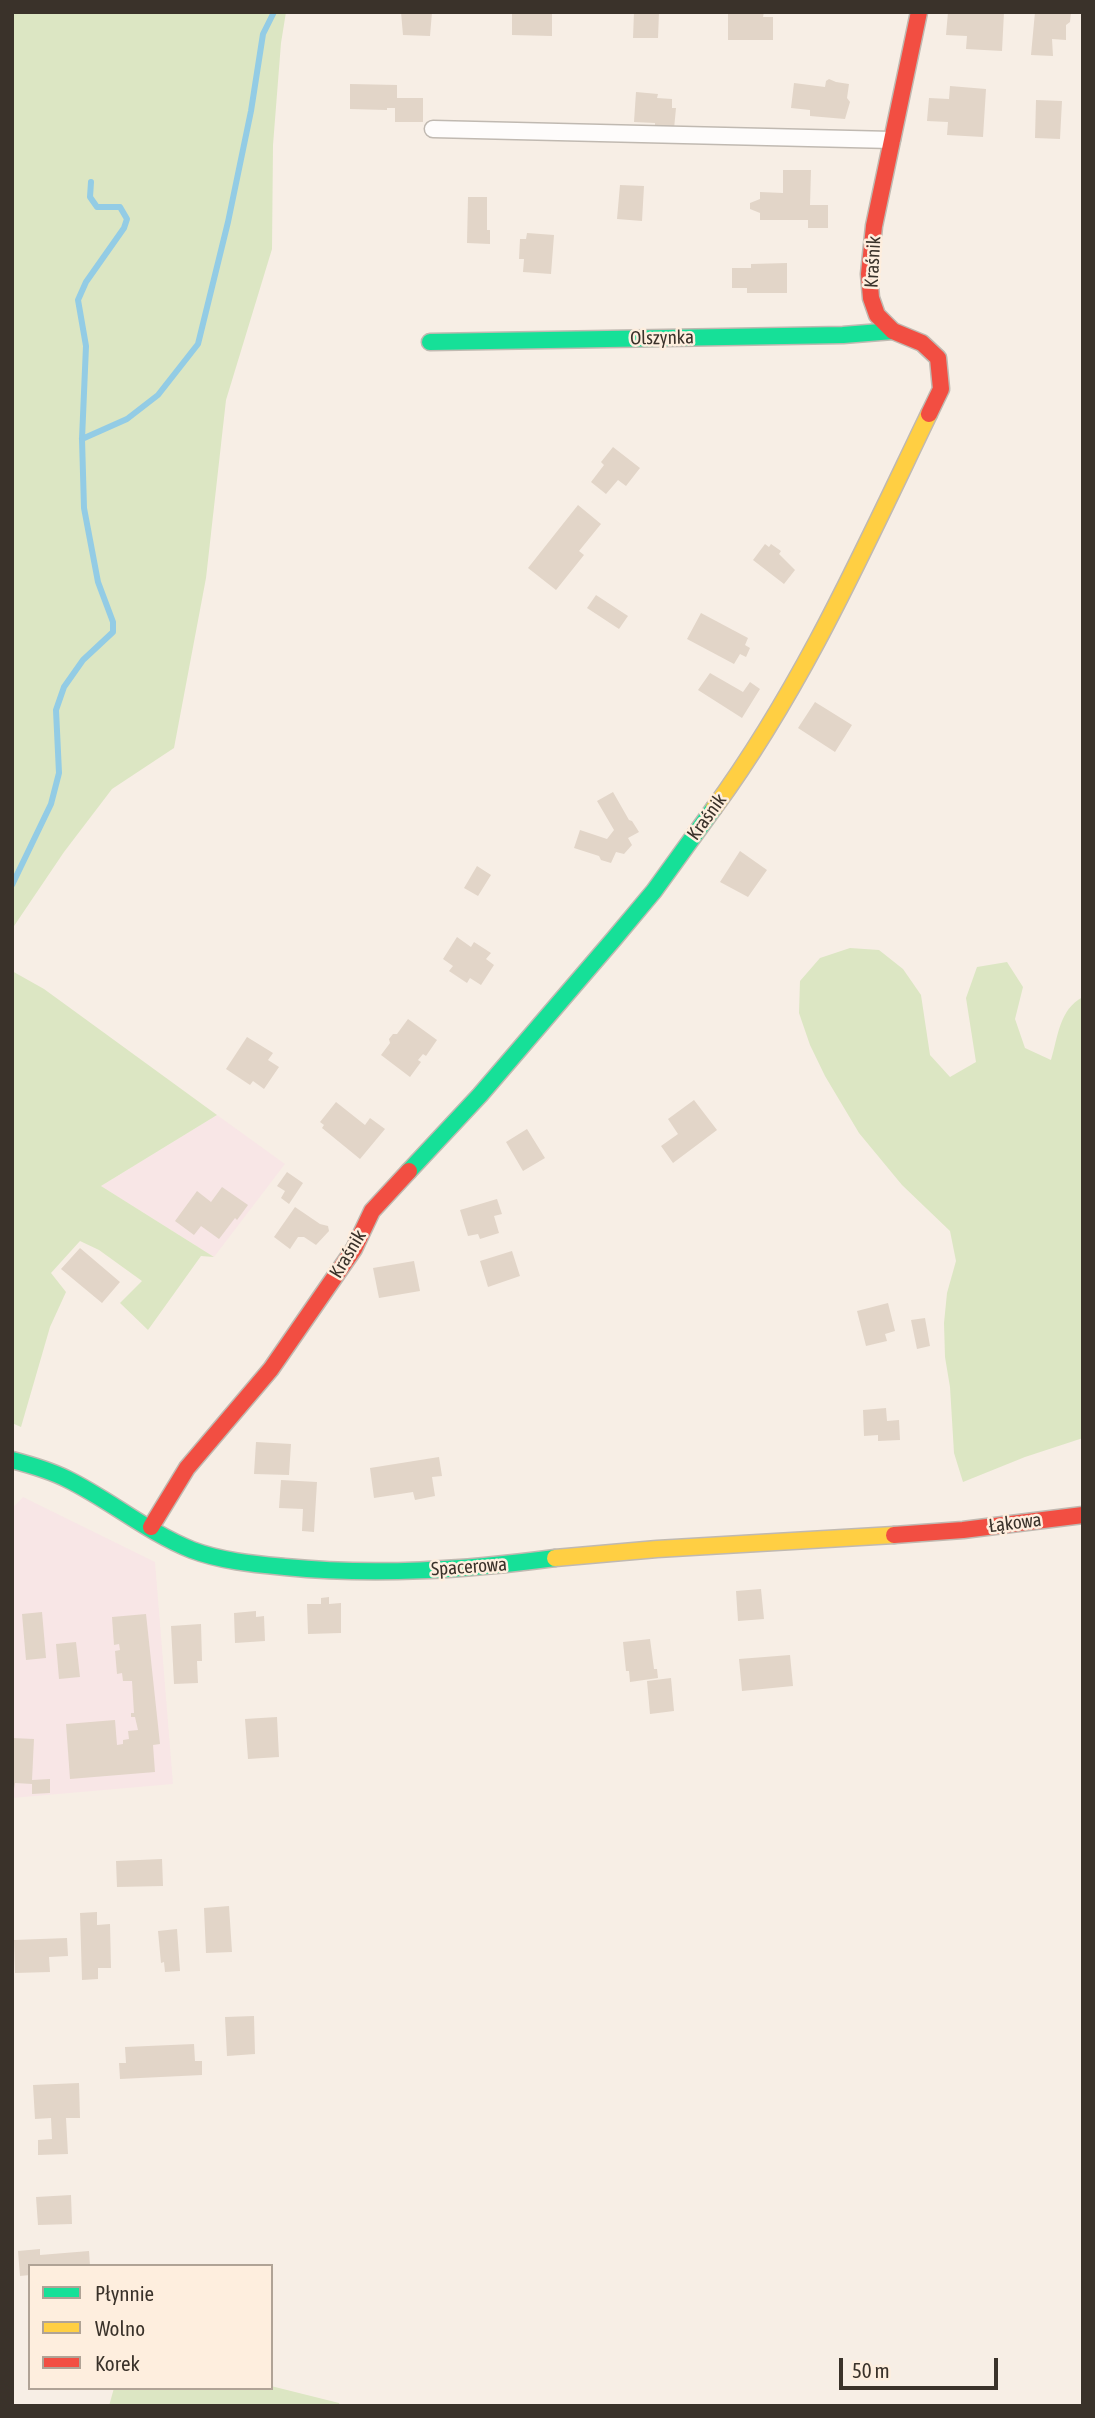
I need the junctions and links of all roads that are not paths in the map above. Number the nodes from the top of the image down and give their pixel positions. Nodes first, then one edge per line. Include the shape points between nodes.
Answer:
1 (919, 12) edge
2 (433, 129) dead end
3 (892, 140) junction
4 (893, 331) junction
5 (430, 342) dead end
6 (12, 1460) edge
7 (1083, 1515) edge
8 (150, 1527) junction
9 (948, 1531) joint

1 - 3 street, Kraśnik
2 - 3 street
3 - 4 street, Kraśnik via 869,274 877,315
4 - 5 street, Olszynka
4 - 8 street, Kraśnik via 922,343 938,358 941,389 822,635 771,726 654,891 480,1095 372,1212 354,1249 271,1368 187,1468
6 - 8 street, Spacerowa via 52,1470
7 - 9 street, Łąkowa
8 - 9 street, Spacerowa via 218,1557 357,1572 444,1570 650,1549

